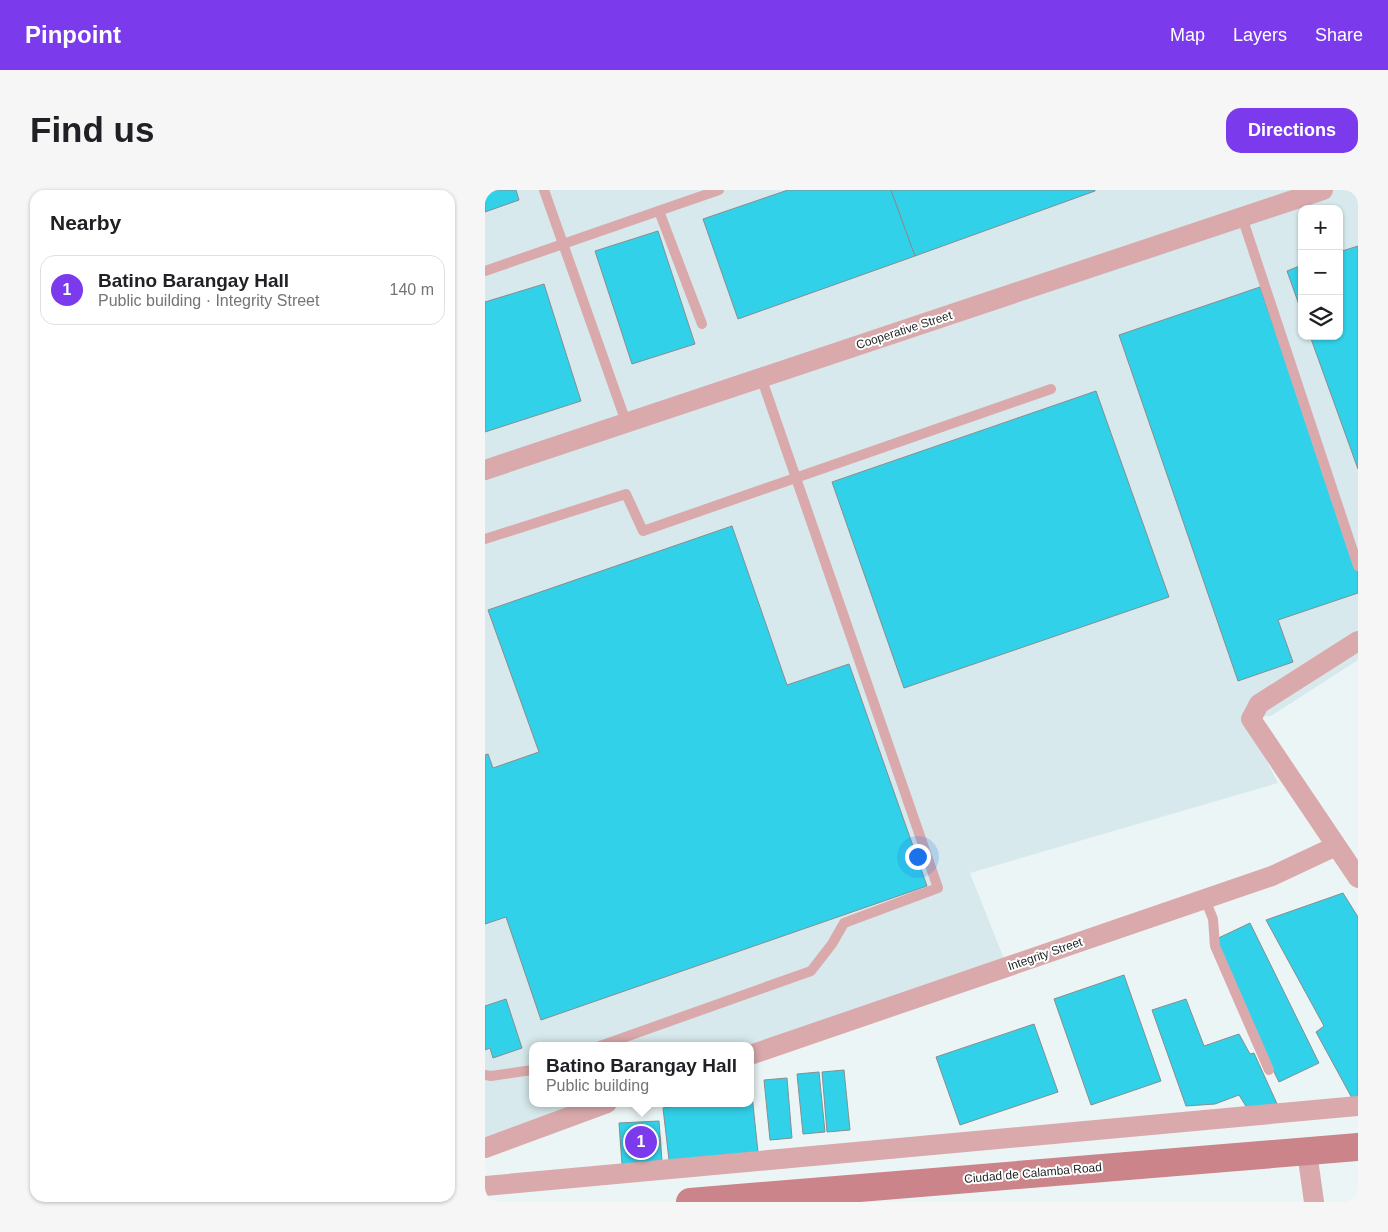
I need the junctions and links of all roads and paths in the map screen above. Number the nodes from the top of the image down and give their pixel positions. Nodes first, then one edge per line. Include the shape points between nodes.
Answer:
1 (544, 190) edge
2 (719, 190) edge
3 (1323, 190) edge
4 (659, 211) junction
5 (1242, 217) junction
6 (563, 244) junction
7 (485, 271) edge
8 (702, 324) dead end
9 (761, 377) junction
10 (1051, 389) dead end
11 (625, 422) junction
12 (485, 470) edge
13 (796, 477) junction
14 (485, 539) edge
15 (1358, 566) edge
16 (1358, 641) edge
17 (1337, 846) junction
18 (1358, 878) edge
19 (1205, 899) junction
20 (611, 1042) edge
21 (754, 1054) edge
22 (529, 1070) edge
23 (1269, 1070) dead end
24 (485, 1076) edge
25 (1358, 1106) edge
26 (596, 1107) edge
27 (1358, 1146) edge
28 (485, 1148) edge
29 (1307, 1152) junction
30 (485, 1186) edge
31 (763, 1199) edge
32 (703, 1202) edge
33 (1314, 1202) edge

1 - 6 lane
2 - 4 lane
3 - 5 street, Cooperative Street
4 - 6 lane
4 - 8 lane
5 - 9 street, Cooperative Street
5 - 15 lane
6 - 7 lane
6 - 11 lane
9 - 11 street, Cooperative Street
9 - 13 lane
10 - 13 lane
11 - 12 street, Cooperative Street
13 - 14 lane via 643,531 626,494
13 - 20 lane via 938,888 844,923 811,971
16 - 17 street via 1259,704 1251,719
17 - 18 street
17 - 19 street, Integrity Street via 1272,876
19 - 21 street, Integrity Street
19 - 23 lane via 1213,919 1215,946
22 - 24 lane
25 - 30 street
26 - 28 street
27 - 29 main road, Ciudad de Calamba Road
29 - 31 main road, Ciudad de Calamba Road
29 - 33 street
31 - 32 main road, Ciudad de Calamba Road

